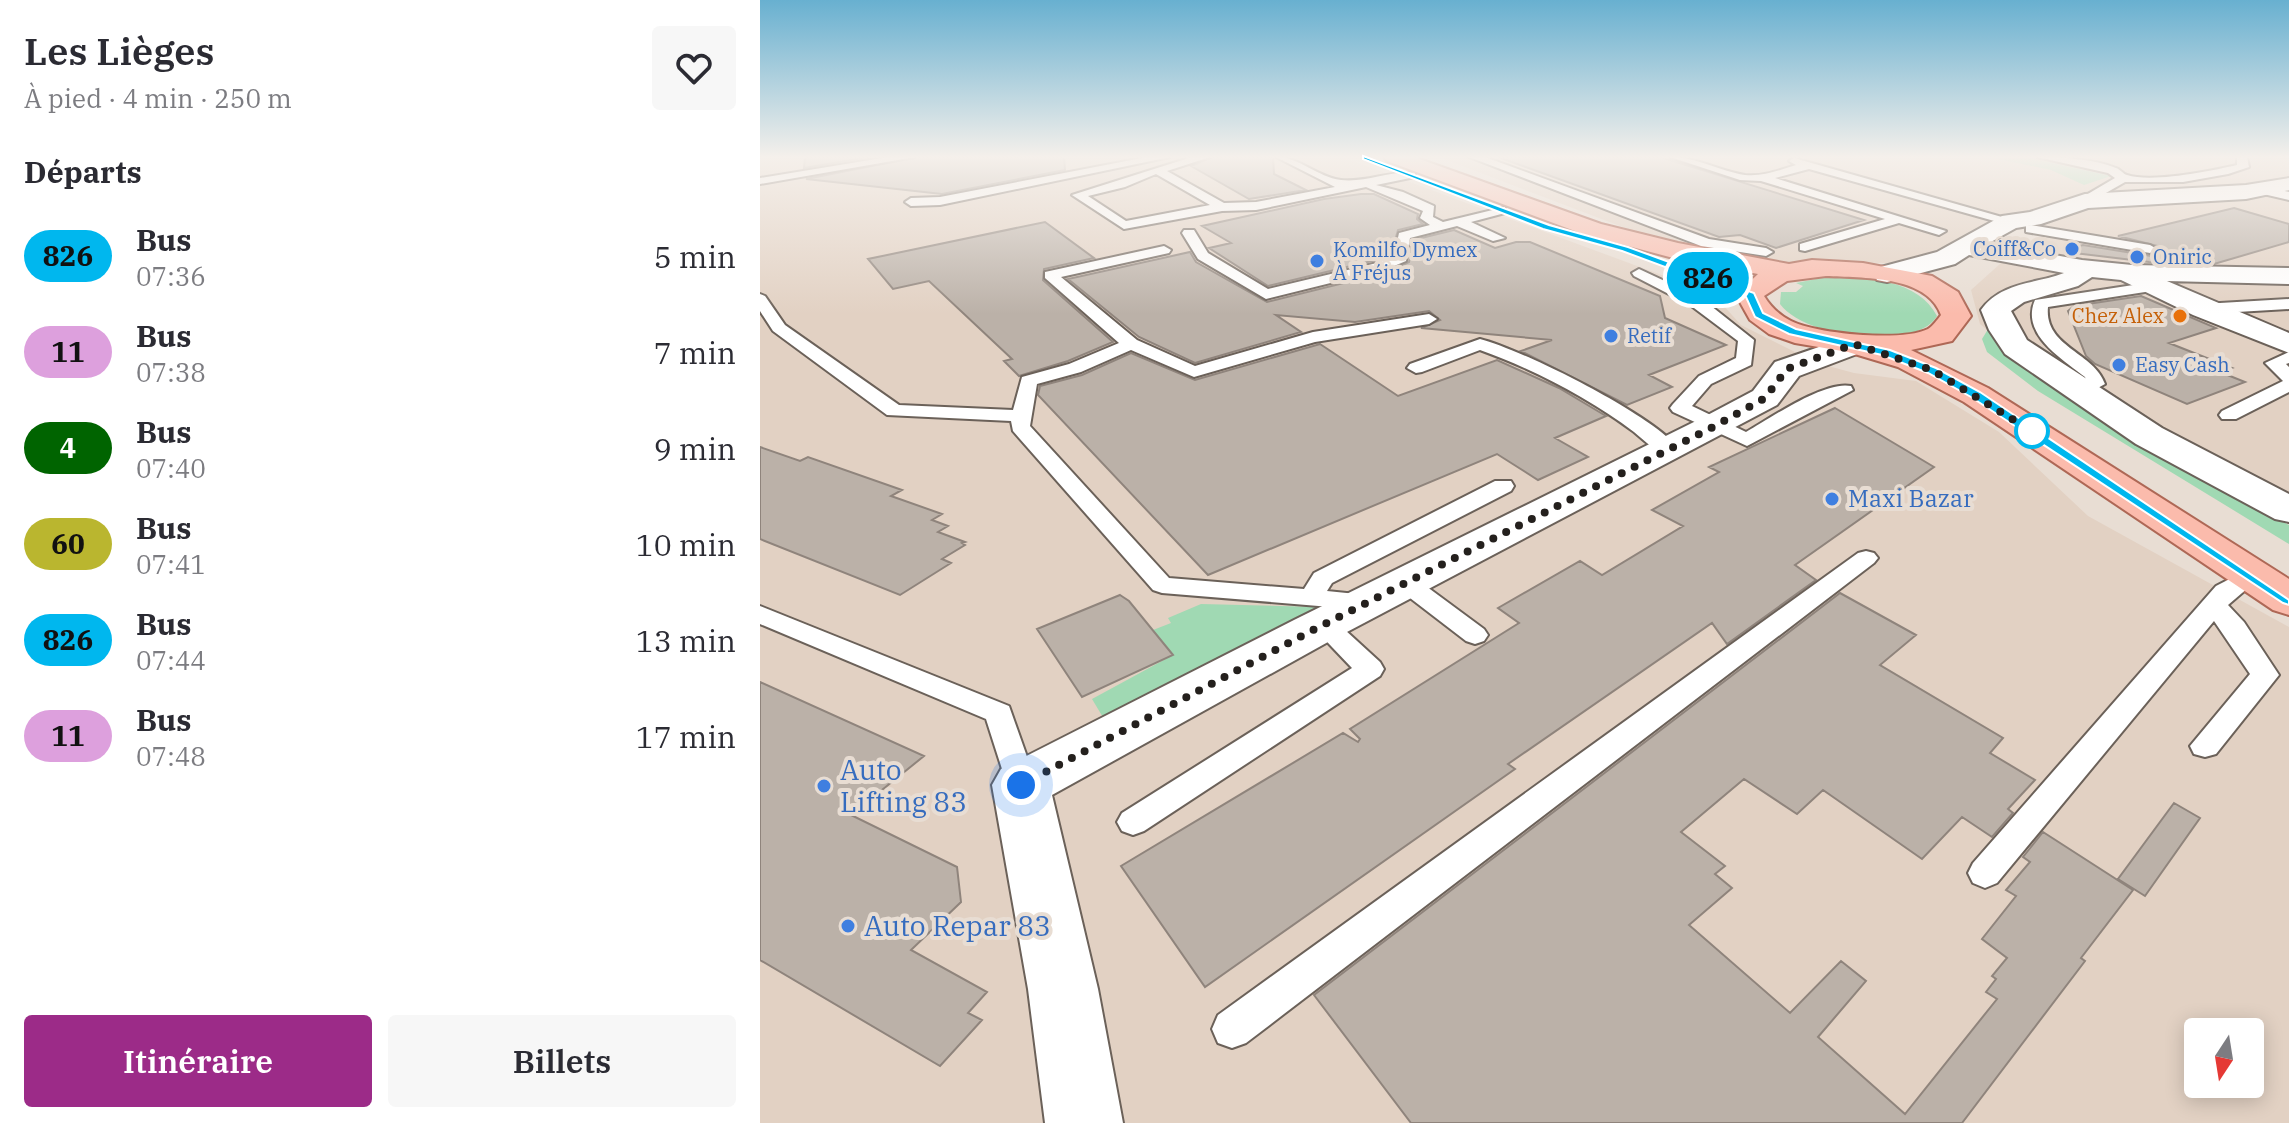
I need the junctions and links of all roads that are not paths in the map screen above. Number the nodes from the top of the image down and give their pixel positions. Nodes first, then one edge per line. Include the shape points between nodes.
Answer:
1 (1100, 209) edge
2 (1209, 209) edge
3 (1430, 209) edge
4 (1533, 209) edge
5 (1616, 209) edge
6 (1867, 209) edge
7 (1927, 209) edge
8 (1971, 209) edge
9 (2062, 209) edge
10 (1501, 210) joint
11 (1899, 219) junction
12 (1457, 221) junction
13 (2025, 223) junction
14 (1441, 226) junction
15 (1939, 231) dead end
16 (1189, 233) dead end
17 (1498, 238) dead end
18 (1805, 247) dead end
19 (2150, 249) dead end
20 (1164, 250) dead end
21 (1766, 252) dead end
22 (2082, 268) junction
23 (1972, 270) junction
24 (1787, 272) junction
25 (2127, 272) junction
26 (1639, 273) dead end
27 (1887, 274) junction
28 (2289, 276) edge
29 (2153, 287) junction
30 (1750, 295) junction
31 (760, 299) edge
32 (2289, 304) edge
33 (2203, 309) junction
34 (1429, 319) dead end
35 (1776, 324) junction
36 (1941, 335) junction
37 (1131, 344) junction
38 (1854, 344) junction
39 (2289, 344) edge
40 (2289, 357) edge
41 (1416, 368) dead end
42 (1787, 369) junction
43 (2289, 377) edge
44 (2289, 385) edge
45 (2071, 387) junction
46 (1844, 390) dead end
47 (2229, 415) dead end
48 (1022, 416) junction
49 (1715, 426) junction
50 (1669, 449) junction
51 (1503, 486) dead end
52 (2289, 510) edge
53 (1866, 558) dead end
54 (2289, 563) edge
55 (2251, 575) junction
56 (1388, 592) junction
57 (2289, 600) edge
58 (2214, 605) junction
59 (1318, 611) junction
60 (760, 614) edge
61 (1475, 635) dead end
62 (2205, 746) dead end
63 (1021, 785) junction
64 (1133, 822) dead end
65 (1985, 873) dead end
66 (1232, 1029) dead end
67 (1084, 1123) edge

1 - 2 lane via 1124,225
3 - 14 lane via 1426,218
4 - 24 main road via 1677,251
5 - 21 lane via 1704,242
6 - 11 lane
7 - 11 lane
8 - 13 lane
9 - 13 street
10 - 12 lane
10 - 30 main road
11 - 15 lane
11 - 18 lane
12 - 14 lane
12 - 17 lane
13 - 19 lane
13 - 23 street
14 - 16 lane via 1404,236 1401,258 1382,266 1266,294 1203,256
20 - 37 lane via 1050,275
22 - 23 street
22 - 25 street
22 - 45 street via 2067,282 2020,292 1996,310 2016,347
23 - 27 main road via 1923,284
23 - 27 street via 1946,258
23 - 36 main road via 1956,316
24 - 27 main road via 1852,269
24 - 30 main road via 1768,278
25 - 28 street
25 - 29 street
26 - 49 lane via 1683,292 1746,340 1745,361 1705,380 1680,408
29 - 33 street
29 - 45 lane via 2041,303 2042,333 2093,375 2096,384
30 - 35 main road via 1759,314
31 - 48 lane via 779,328 894,411
32 - 33 lane
33 - 39 street
34 - 37 lane via 1313,337 1194,372
35 - 38 main road
35 - 42 street
36 - 38 main road via 1895,346
36 - 54 main road via 2017,394
37 - 48 lane via 1028,381
38 - 42 street
38 - 55 main road via 1909,360 1976,395
40 - 43 lane via 2274,363
41 - 50 lane via 1480,344 1514,356 1619,412
42 - 49 street via 1765,398
44 - 47 lane
45 - 52 street via 2149,436
46 - 49 lane via 1747,440
48 - 59 lane via 1020,427 1162,585
49 - 50 street
50 - 56 street
51 - 59 lane via 1323,578
53 - 66 lane
55 - 57 main road
55 - 58 lane
56 - 59 street
56 - 61 lane
58 - 62 lane via 2265,675
58 - 65 lane
59 - 63 street
59 - 64 lane via 1370,669
60 - 63 lane via 999,713
63 - 67 street

